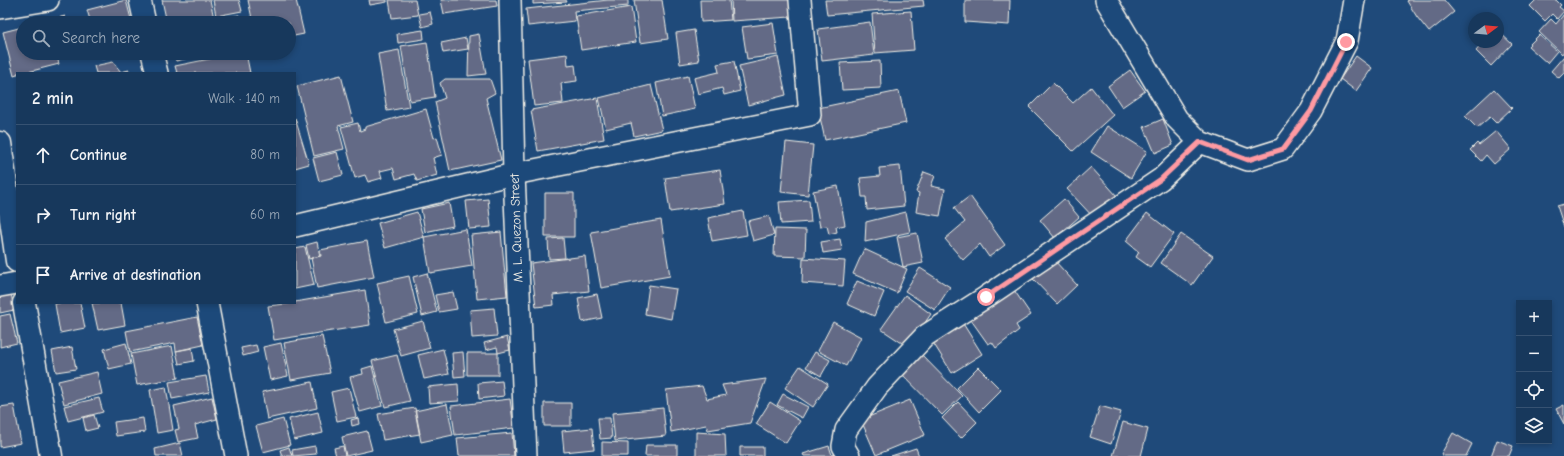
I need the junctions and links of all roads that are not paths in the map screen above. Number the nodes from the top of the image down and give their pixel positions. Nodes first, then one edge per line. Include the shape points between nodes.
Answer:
1 (48, 0) edge
2 (140, 0) edge
3 (510, 0) edge
4 (800, 0) edge
5 (1106, 0) edge
6 (1354, 0) edge
7 (0, 8) edge
8 (144, 16) edge
9 (154, 60) edge
10 (157, 72) edge
11 (1200, 142) junction
12 (0, 143) edge
13 (514, 174) junction
14 (296, 226) edge
15 (16, 254) edge
16 (16, 283) edge
17 (0, 286) edge
18 (24, 304) edge
19 (207, 304) edge
20 (51, 456) edge
21 (236, 456) edge
22 (526, 456) edge
23 (848, 456) edge

1 - 7 street
2 - 8 street
3 - 13 street, M. L. Quezon Street
4 - 13 street via 810,115
5 - 11 street via 1177,118
6 - 11 street via 1346,42 1311,111 1283,149 1248,160
9 - 10 street
11 - 23 street via 1161,179 926,336 877,387 846,430 843,446
12 - 15 main road
13 - 14 street
13 - 22 street, M. L. Quezon Street
16 - 17 street
18 - 20 main road
19 - 21 street

